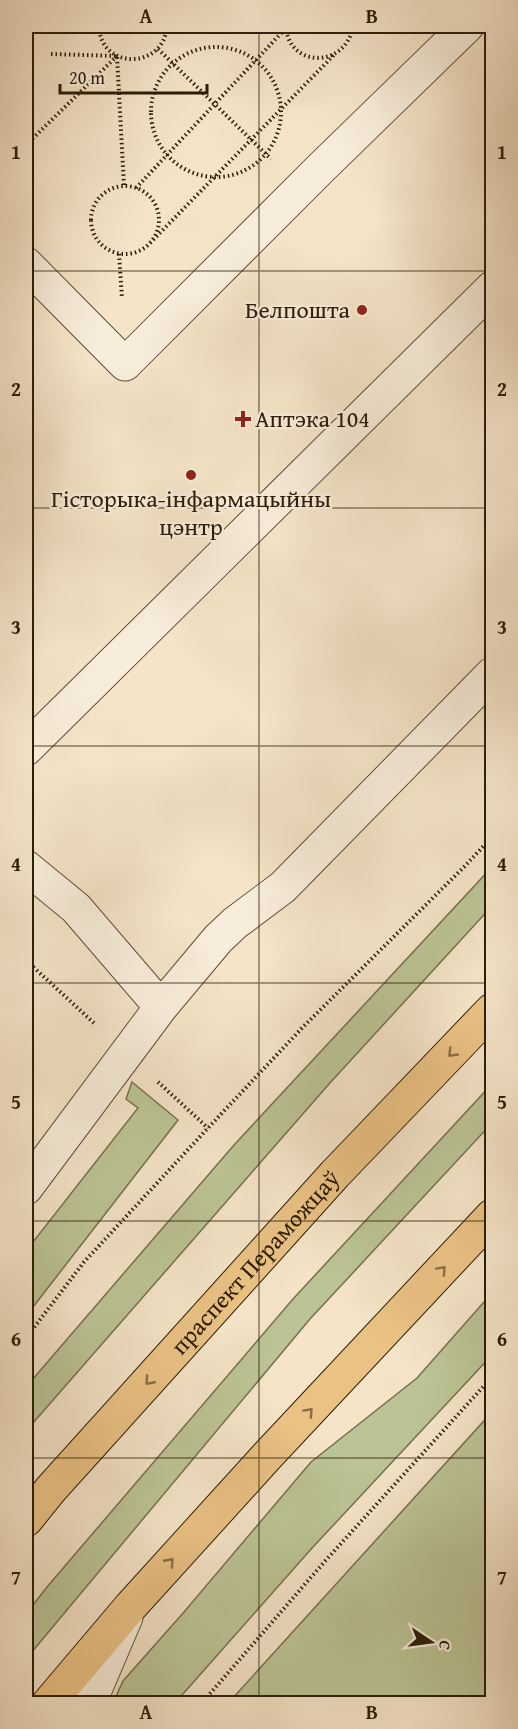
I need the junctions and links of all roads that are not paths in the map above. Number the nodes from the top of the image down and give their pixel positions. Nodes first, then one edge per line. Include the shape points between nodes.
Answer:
1 (467, 26) edge
2 (26, 264) edge
3 (492, 288) edge
4 (492, 674) edge
5 (26, 749) edge
6 (26, 867) edge
7 (161, 1007) junction
8 (492, 1010) edge
9 (26, 1188) edge
10 (492, 1216) edge
11 (26, 1520) edge
12 (130, 1606) junction
13 (48, 1704) edge
14 (89, 1704) edge

1 - 2 lane via 125,364
3 - 5 lane
4 - 7 lane via 283,886 218,939
6 - 7 lane via 76,908
7 - 9 lane
8 -> 11 main road, праспект Пераможцаў via 335,1174
12 -> 10 main road
12 - 13 main road
12 - 14 lane

